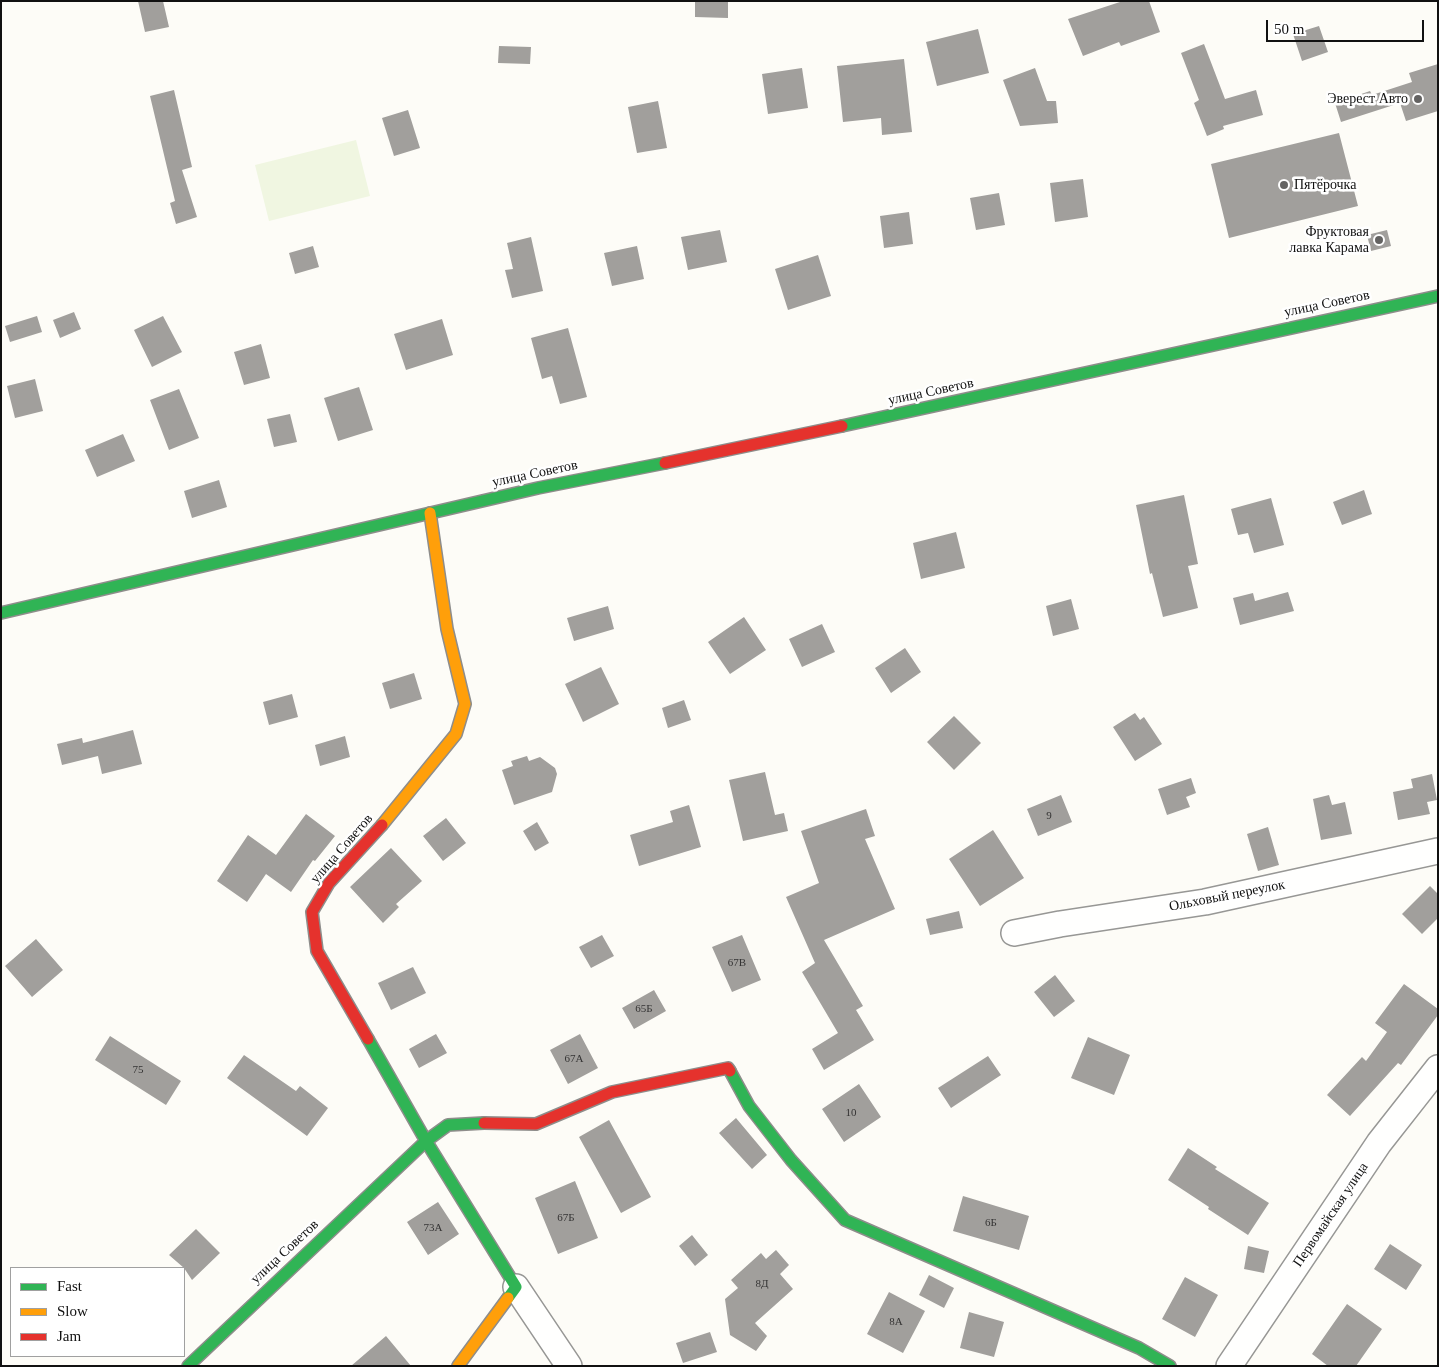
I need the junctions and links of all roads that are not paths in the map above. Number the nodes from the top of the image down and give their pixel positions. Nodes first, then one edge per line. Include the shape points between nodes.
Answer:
1 (1438, 296) edge
2 (430, 513) junction
3 (1, 612) edge
4 (1438, 851) edge
5 (1014, 933) dead end
6 (1433, 1082) edge
7 (426, 1141) junction
8 (516, 1286) junction
9 (188, 1366) edge
10 (458, 1366) edge
11 (569, 1366) edge
12 (1170, 1366) edge
13 (1229, 1366) edge

1 - 2 street, улица Советов via 792,438
2 - 3 street, улица Советов
2 - 7 street, улица Советов via 447,628 465,704 456,734 388,818 329,883 312,912 317,951
4 - 5 street, Ольховый переулок via 1205,902
6 - 13 street, Первомайская улица via 1379,1143
7 - 8 street, улица Советов
7 - 9 street, улица Советов
7 - 12 street, улица Советов via 448,1125 467,1122 536,1124 612,1092 728,1068 749,1106 791,1160 845,1220 1138,1348
8 - 10 street
8 - 11 street

